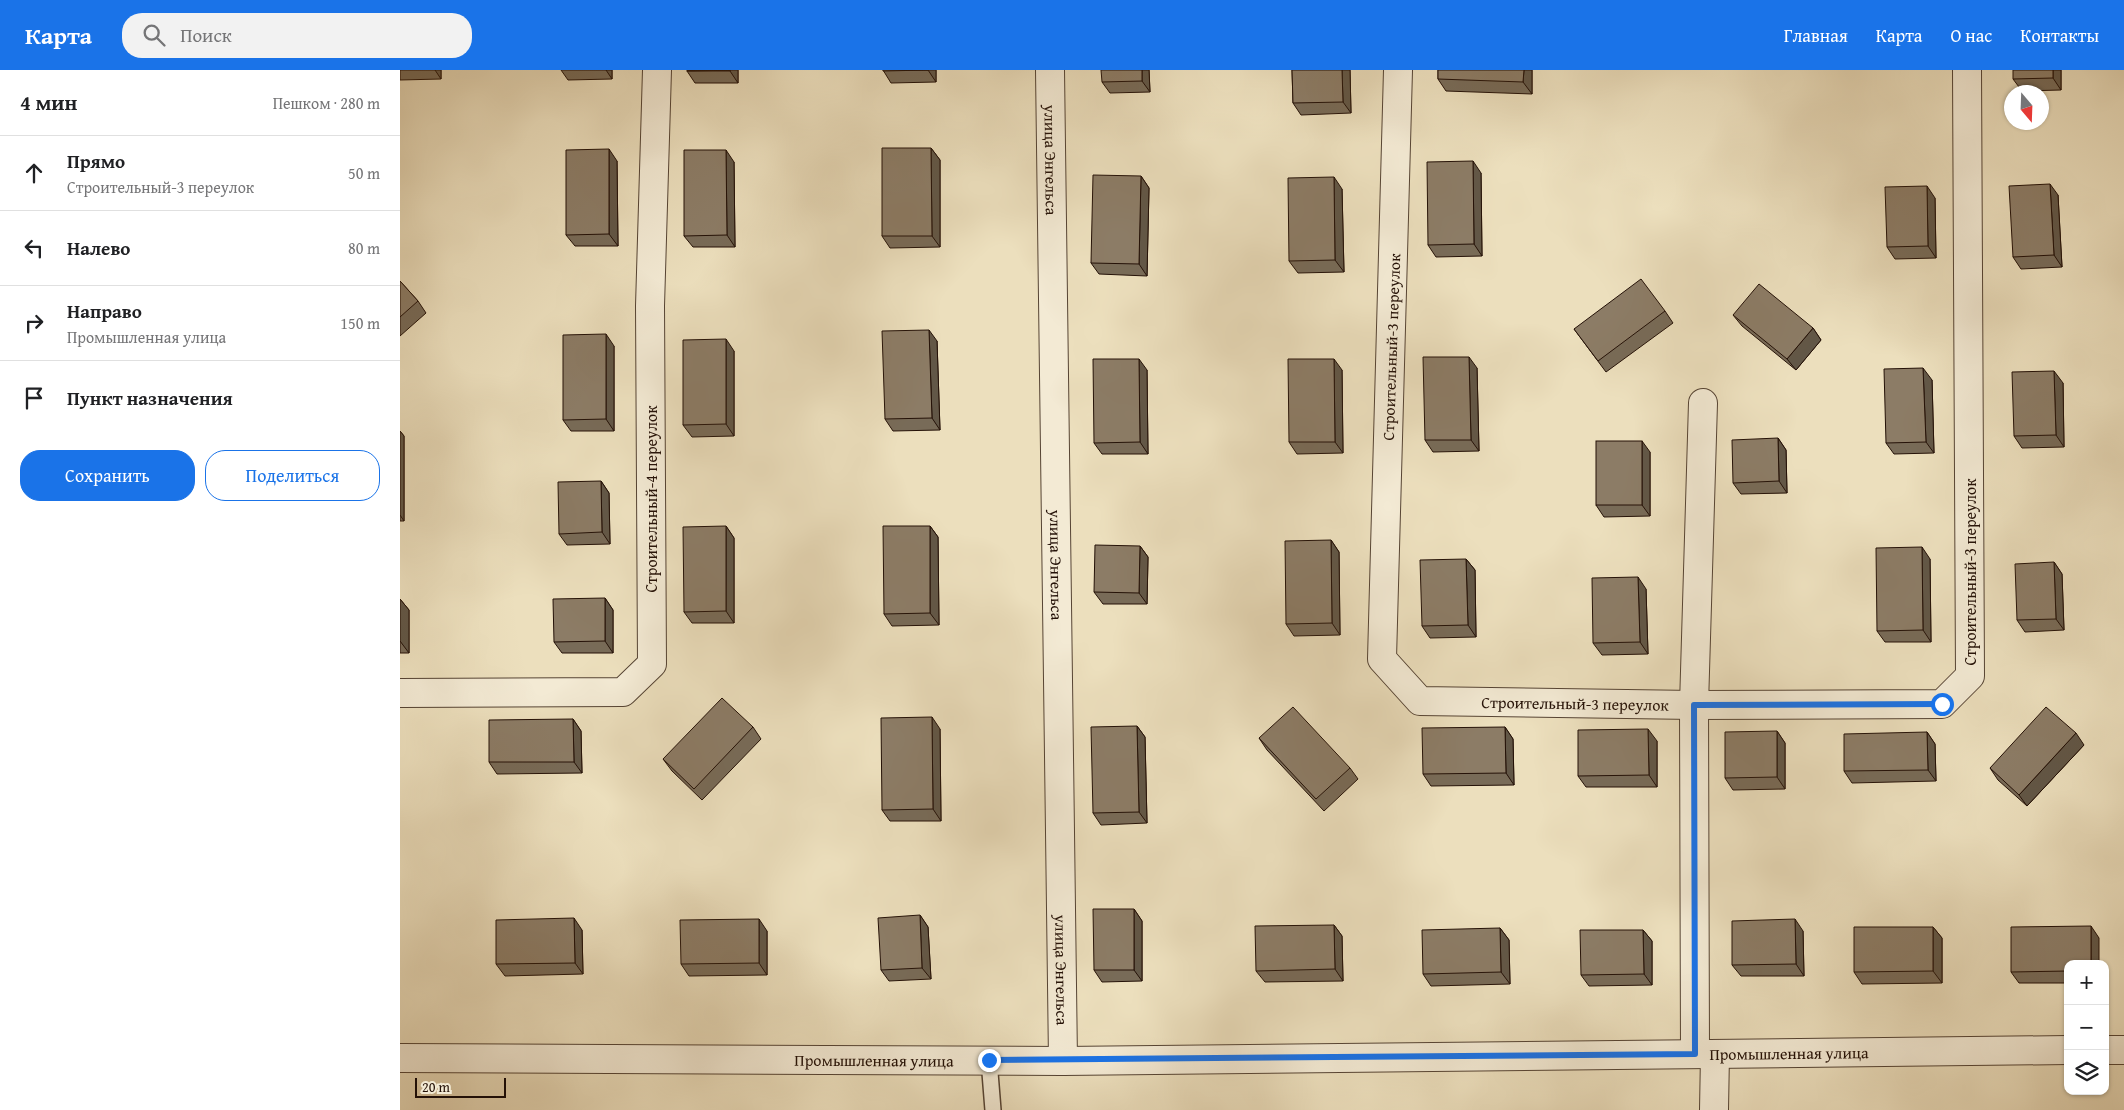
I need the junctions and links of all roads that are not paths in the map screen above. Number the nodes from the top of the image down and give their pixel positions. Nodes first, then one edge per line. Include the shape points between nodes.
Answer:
1 (657, 70) edge
2 (1050, 70) edge
3 (1398, 70) edge
4 (1967, 70) edge
5 (1703, 403) dead end
6 (400, 692) edge
7 (1694, 705) junction
8 (2064, 1050) edge
9 (2109, 1050) edge
10 (2124, 1050) edge
11 (1705, 1054) junction
12 (400, 1058) edge
13 (989, 1060) junction
14 (1063, 1061) junction
15 (993, 1110) edge
16 (1714, 1110) edge

1 - 6 street, Строительный-4 переулок via 650,306 652,664 623,692
2 - 14 street, улица Энгельса
3 - 7 street, Строительный-3 переулок via 1382,659 1420,701
4 - 7 street, Строительный-3 переулок via 1970,676 1942,704
5 - 7 street
7 - 11 street
8 - 11 street, Промышленная улица
9 - 10 street
11 - 14 street, Промышленная улица
11 - 16 street
12 - 13 street, Промышленная улица
13 - 14 street, Промышленная улица
13 - 15 lane

